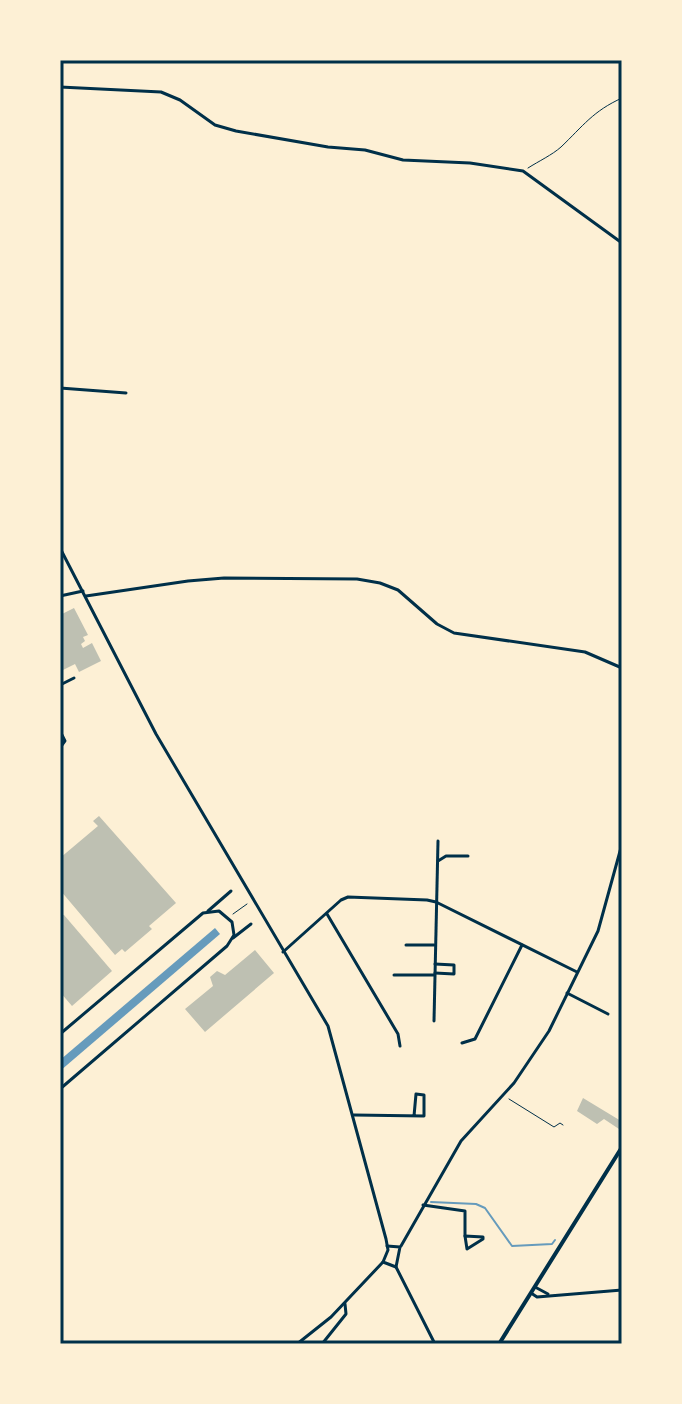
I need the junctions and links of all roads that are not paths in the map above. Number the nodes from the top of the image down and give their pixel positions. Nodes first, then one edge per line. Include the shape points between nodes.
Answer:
1 (60, 87) edge
2 (622, 243) edge
3 (60, 388) edge
4 (126, 393) dead end
5 (60, 548) edge
6 (84, 593) junction
7 (60, 596) edge
8 (622, 668) edge
9 (74, 678) dead end
10 (60, 685) edge
11 (60, 731) edge
12 (60, 748) edge
13 (438, 841) dead end
14 (622, 844) edge
15 (468, 856) dead end
16 (438, 861) junction
17 (231, 891) dead end
18 (436, 902) junction
19 (208, 911) junction
20 (327, 914) junction
21 (251, 924) dead end
22 (233, 938) junction
23 (406, 945) dead end
24 (436, 945) junction
25 (522, 945) junction
26 (283, 952) junction
27 (435, 964) junction
28 (577, 972) junction
29 (435, 974) junction
30 (394, 975) dead end
31 (567, 993) junction
32 (608, 1014) dead end
33 (434, 1021) dead end
34 (60, 1034) edge
35 (462, 1043) dead end
36 (400, 1046) dead end
37 (60, 1089) edge
38 (354, 1115) junction
39 (414, 1116) junction
40 (622, 1147) edge
41 (423, 1205) junction
42 (465, 1236) junction
43 (387, 1246) junction
44 (400, 1247) junction
45 (383, 1262) junction
46 (396, 1267) junction
47 (535, 1287) junction
48 (622, 1290) edge
49 (531, 1293) junction
50 (548, 1294) junction
51 (345, 1303) junction
52 (297, 1344) edge
53 (322, 1344) edge
54 (435, 1344) edge
55 (499, 1344) edge

1 - 2 street via 161,92 215,125 236,131 403,160 523,171
3 - 4 street
5 - 6 street
6 - 7 street
6 - 8 street via 224,578 357,579 398,590 454,633 585,652
6 - 26 street via 156,734
9 - 10 street
11 - 12 street via 65,741
13 - 16 street
14 - 28 street via 598,931
15 - 16 street
16 - 18 street
17 - 19 street
18 - 20 street via 348,897
18 - 24 street
18 - 25 street
19 - 22 street via 229,917
19 - 34 street
20 - 26 street
20 - 36 street via 398,1034
21 - 22 street
22 - 37 street
23 - 24 street
24 - 27 street
25 - 28 street
25 - 35 street via 475,1039
26 - 38 street via 328,1026
27 - 29 street
27 - 29 street via 454,965 454,974
28 - 31 street
29 - 30 street
29 - 33 street
31 - 32 street
31 - 41 street via 538,1050 461,1141
38 - 39 street
38 - 43 street
39 - 39 street via 424,1116 424,1095 416,1094
40 - 47 main road
41 - 42 street via 465,1211
41 - 44 street
42 - 42 street via 469,1249 483,1239 483,1237
43 - 44 street
43 - 45 street
44 - 46 street
45 - 46 street
45 - 51 street
46 - 54 street
47 - 49 main road
47 - 50 street
48 - 50 street
49 - 50 street
49 - 55 main road
51 - 52 street
51 - 53 street via 346,1314

